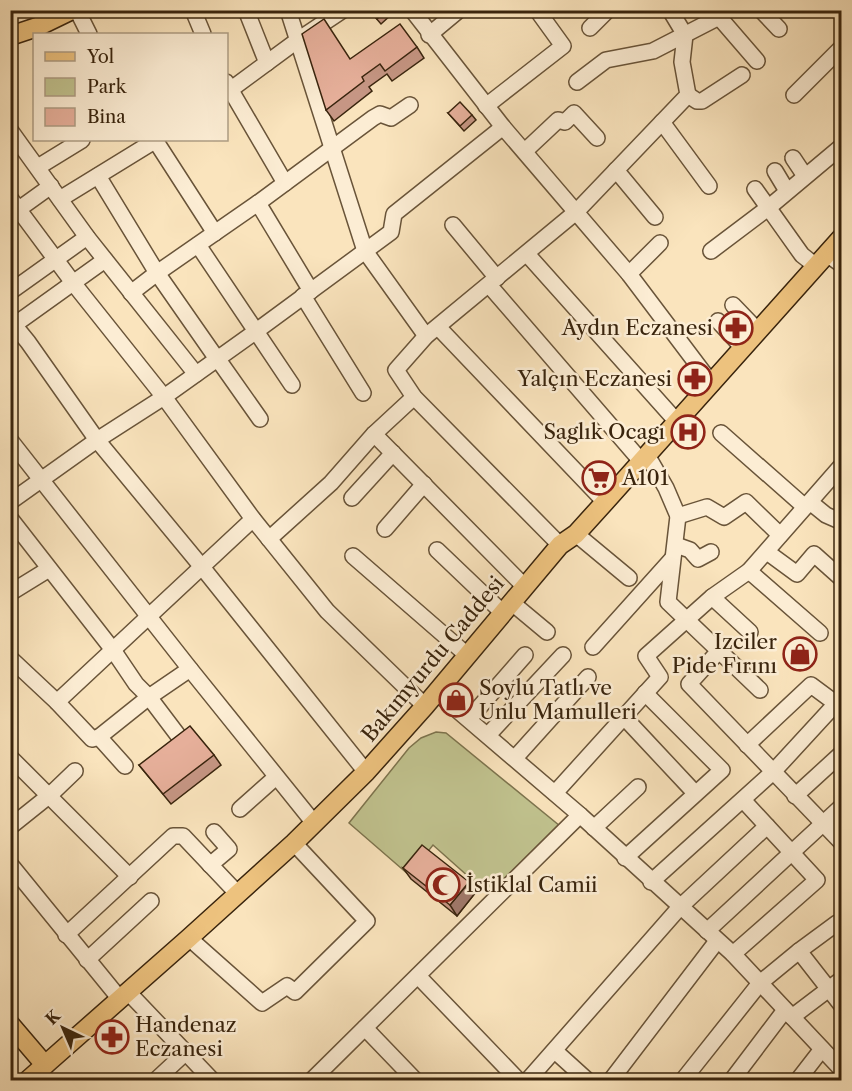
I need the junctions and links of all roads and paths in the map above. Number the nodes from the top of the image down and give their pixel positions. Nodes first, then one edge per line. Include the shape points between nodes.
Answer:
1 (72, 10) edge
2 (77, 10) edge
3 (193, 10) edge
4 (246, 10) edge
5 (288, 10) edge
6 (342, 10) edge
7 (412, 10) edge
8 (459, 10) edge
9 (537, 10) edge
10 (608, 10) edge
11 (670, 10) edge
12 (761, 10) edge
13 (723, 14) edge
14 (590, 28) dead end
15 (779, 29) dead end
16 (39, 31) edge
17 (88, 33) edge
18 (203, 33) edge
19 (429, 35) junction
20 (685, 35) junction
21 (10, 36) edge
22 (298, 40) junction
23 (842, 47) edge
24 (757, 61) dead end
25 (267, 63) junction
26 (742, 75) dead end
27 (577, 82) dead end
28 (228, 88) edge
29 (688, 95) junction
30 (794, 95) dead end
31 (410, 105) dead end
32 (486, 106) junction
33 (662, 122) junction
34 (503, 127) junction
35 (10, 130) edge
36 (597, 138) dead end
37 (80, 141) edge
38 (153, 141) edge
39 (156, 141) edge
40 (842, 146) edge
41 (331, 148) junction
42 (525, 151) junction
43 (793, 158) dead end
44 (38, 167) junction
45 (616, 170) junction
46 (775, 171) dead end
47 (98, 176) junction
48 (805, 176) junction
49 (285, 183) junction
50 (51, 186) junction
51 (709, 186) dead end
52 (755, 189) dead end
53 (787, 191) junction
54 (60, 199) junction
55 (15, 203) edge
56 (258, 203) junction
57 (768, 208) junction
58 (576, 212) junction
59 (655, 217) dead end
60 (453, 225) dead end
61 (215, 232) junction
62 (87, 237) junction
63 (660, 243) dead end
64 (198, 245) junction
65 (365, 251) junction
66 (711, 251) dead end
67 (527, 254) junction
68 (834, 254) edge
69 (56, 258) junction
70 (105, 260) junction
71 (157, 273) junction
72 (629, 274) junction
73 (493, 281) junction
74 (74, 284) junction
75 (10, 292) edge
76 (131, 293) junction
77 (307, 293) junction
78 (734, 304) dead end
79 (718, 321) dead end
80 (12, 324) edge
81 (758, 331) junction
82 (255, 332) junction
83 (432, 332) junction
84 (743, 348) junction
85 (217, 359) junction
86 (196, 374) junction
87 (712, 384) junction
88 (292, 385) dead end
89 (363, 393) dead end
90 (164, 397) junction
91 (414, 397) junction
92 (260, 419) dead end
93 (678, 423) junction
94 (721, 433) dead end
95 (374, 434) junction
96 (10, 440) edge
97 (97, 440) junction
98 (393, 453) junction
99 (644, 458) junction
100 (840, 468) edge
101 (42, 481) junction
102 (424, 484) junction
103 (352, 498) dead end
104 (10, 502) edge
105 (605, 502) junction
106 (807, 504) junction
107 (678, 516) junction
108 (10, 518) edge
109 (253, 519) junction
110 (842, 522) edge
111 (385, 529) dead end
112 (576, 534) junction
113 (780, 535) junction
114 (269, 539) junction
115 (560, 545) junction
116 (437, 550) dead end
117 (674, 552) junction
118 (711, 552) dead end
119 (767, 552) junction
120 (353, 556) dead end
121 (202, 567) junction
122 (48, 569) junction
123 (749, 571) junction
124 (629, 578) dead end
125 (842, 579) edge
126 (525, 587) junction
127 (10, 594) edge
128 (712, 597) junction
129 (507, 607) junction
130 (148, 617) junction
131 (686, 620) junction
132 (547, 632) dead end
133 (750, 632) dead end
134 (820, 633) dead end
135 (593, 647) dead end
136 (113, 650) junction
137 (718, 652) junction
138 (467, 655) junction
139 (525, 655) dead end
140 (563, 656) dead end
141 (10, 658) edge
142 (190, 669) junction
143 (588, 677) dead end
144 (760, 690) dead end
145 (645, 693) junction
146 (149, 697) junction
147 (431, 699) junction
148 (57, 702) junction
149 (840, 703) edge
150 (623, 716) junction
151 (469, 719) junction
152 (488, 735) junction
153 (99, 737) junction
154 (180, 738) edge
155 (747, 745) junction
156 (842, 753) edge
157 (10, 757) edge
158 (515, 758) junction
159 (125, 766) dead end
160 (75, 771) dead end
161 (366, 772) junction
162 (773, 772) junction
163 (276, 777) junction
164 (638, 787) dead end
165 (695, 793) junction
166 (555, 794) junction
167 (50, 795) junction
168 (795, 796) junction
169 (743, 800) junction
170 (842, 806) edge
171 (240, 810) dead end
172 (580, 815) junction
173 (314, 823) junction
174 (822, 825) junction
175 (767, 826) junction
176 (10, 827) edge
177 (594, 828) junction
178 (214, 832) dead end
179 (841, 842) edge
180 (294, 843) junction
181 (790, 852) junction
182 (625, 858) junction
183 (10, 864) edge
184 (210, 865) junction
185 (130, 877) junction
186 (651, 882) junction
187 (237, 893) junction
188 (151, 901) dead end
189 (680, 907) junction
190 (842, 931) edge
191 (66, 935) junction
192 (712, 936) junction
193 (189, 938) junction
194 (800, 951) junction
195 (733, 954) junction
196 (87, 960) junction
197 (418, 976) junction
198 (842, 979) edge
199 (760, 983) junction
200 (828, 988) junction
201 (124, 996) junction
202 (842, 1006) edge
203 (789, 1013) junction
204 (10, 1024) edge
205 (365, 1028) junction
206 (822, 1049) junction
207 (555, 1051) junction
208 (185, 1053) junction
209 (45, 1065) junction
210 (842, 1070) edge
211 (28, 1080) edge
212 (156, 1080) edge
213 (212, 1080) edge
214 (315, 1080) edge
215 (415, 1080) edge
216 (518, 1080) edge
217 (528, 1080) edge
218 (587, 1080) edge
219 (611, 1080) edge
220 (683, 1080) edge
221 (732, 1080) edge
222 (798, 1080) edge

1 - 16 main road
2 - 17 street
3 - 18 street
4 - 25 street
5 - 22 street
6 - 22 street
7 - 19 street
8 - 19 street
9 - 32 street via 563,46
10 - 14 street
11 - 20 street
12 - 15 street
13 - 20 street
13 - 24 street
16 - 21 main road
19 - 32 street
20 - 27 street via 653,51 606,60
20 - 29 street via 682,62
22 - 25 street
22 - 41 street
23 - 30 street
25 - 28 street
26 - 29 street via 702,101
28 - 49 street
29 - 33 street
31 - 41 street via 391,118 380,114
32 - 34 street
33 - 45 street
33 - 51 street
34 - 42 street
34 - 65 street via 394,214 391,232
35 - 44 street
36 - 42 street via 574,113 565,122 558,120
37 - 44 street
38 - 47 street
39 - 61 street
40 - 48 street
41 - 49 street
41 - 65 street
42 - 58 street
43 - 48 street
44 - 50 street
45 - 58 street
45 - 59 street
46 - 53 street
47 - 54 street
47 - 71 street
48 - 53 street
49 - 56 street
50 - 54 street
50 - 55 street
52 - 57 street
53 - 57 street
54 - 62 street
55 - 69 street
56 - 61 street
56 - 77 street
57 - 66 street
57 - 68 street via 802,255
58 - 67 street
58 - 72 street
60 - 73 street
61 - 64 street
62 - 69 street
62 - 70 street
63 - 72 street
64 - 71 street
64 - 82 street
65 - 77 street
65 - 83 street
67 - 73 street
67 - 93 street
68 - 81 main road, Bakımyurdu Caddesi
69 - 74 street
69 - 75 street
70 - 74 street
70 - 76 street
71 - 76 street
71 - 85 street
72 - 87 street
73 - 83 street
73 - 99 street
74 - 80 street
74 - 90 street
76 - 86 street
77 - 82 street
77 - 89 street
78 - 81 street
79 - 84 street
80 - 97 street
81 - 84 main road, Bakımyurdu Caddesi
82 - 85 street
82 - 88 street
83 - 91 street via 396,370
83 - 105 street
84 - 87 main road, Bakımyurdu Caddesi
85 - 86 street
85 - 92 street
86 - 90 street
87 - 93 main road, Bakımyurdu Caddesi
90 - 97 street
90 - 109 street
91 - 95 street
91 - 115 street
93 - 99 main road, Bakımyurdu Caddesi
94 - 106 street
95 - 98 street
95 - 114 street via 331,483
96 - 101 street
97 - 101 street
97 - 121 street
98 - 102 street
98 - 103 street
99 - 105 main road, Bakımyurdu Caddesi
99 - 107 street via 666,488
100 - 106 street
101 - 104 street
101 - 130 street
102 - 111 street
102 - 126 street
105 - 112 main road, Bakımyurdu Caddesi
106 - 110 street
106 - 113 street
107 - 113 street via 707,507 724,517 746,502
107 - 117 street
108 - 122 street
109 - 114 street
109 - 121 street
112 - 115 main road, Bakımyurdu Caddesi
112 - 124 street
113 - 119 street
114 - 147 street via 327,611
115 - 126 main road, Bakımyurdu Caddesi
116 - 129 street
117 - 118 street via 690,550 698,559
117 - 131 street via 668,603
117 - 135 street
119 - 123 street
119 - 125 street via 796,574 814,554
120 - 138 street
121 - 130 street
121 - 161 street
122 - 127 street
122 - 136 street
123 - 128 street
123 - 134 street
126 - 129 main road, Bakımyurdu Caddesi
128 - 131 street
128 - 133 street
129 - 132 street
129 - 138 main road, Bakımyurdu Caddesi
130 - 136 street
130 - 142 street
131 - 137 street
131 - 145 street via 646,656 660,677
136 - 146 street
136 - 148 street
137 - 144 street
137 - 155 street via 688,684
138 - 147 main road, Bakımyurdu Caddesi
139 - 151 street
140 - 152 street
141 - 148 street
142 - 146 street
142 - 163 street
143 - 158 street
145 - 150 street
145 - 165 street via 722,770
146 - 153 street
146 - 154 street
147 - 151 street
147 - 161 main road, Bakımyurdu Caddesi
148 - 153 street via 92,739
149 - 155 street via 812,685
149 - 162 street
150 - 165 street
150 - 166 street
151 - 152 street
152 - 158 street
153 - 159 street
155 - 162 street
156 - 168 street
157 - 167 street
158 - 166 street
160 - 167 street
161 - 173 main road, Bakımyurdu Caddesi
162 - 168 street
162 - 169 street
163 - 171 street
163 - 173 street
164 - 177 street
165 - 182 street
166 - 172 street
167 - 176 street
167 - 185 street
168 - 174 street
169 - 175 street
169 - 186 street
170 - 174 street
172 - 177 street
172 - 197 street
173 - 180 main road, Bakımyurdu Caddesi
174 - 179 street
174 - 181 street
175 - 181 street
175 - 189 street
177 - 182 street
178 - 184 street via 229,849
180 - 187 main road, Bakımyurdu Caddesi
180 - 193 street via 367,921 295,992 287,986 262,1003
181 - 192 street
181 - 195 street via 817,880
182 - 186 street
183 - 191 street
184 - 185 street via 183,836 173,836
184 - 187 street
185 - 191 street
186 - 189 street
187 - 193 main road, Bakımyurdu Caddesi
188 - 196 street
189 - 192 street
189 - 207 street
190 - 194 street via 837,923
191 - 196 street
192 - 195 street
192 - 219 street
193 - 201 main road, Bakımyurdu Caddesi
194 - 199 street
194 - 200 street
195 - 199 street
196 - 201 street
197 - 205 street
197 - 216 street
198 - 200 street
199 - 203 street
199 - 220 street
200 - 202 street
200 - 203 street
201 - 208 street
201 - 209 main road, Bakımyurdu Caddesi
203 - 206 street
203 - 221 street
204 - 209 main road
205 - 214 street
205 - 215 street
206 - 210 street
206 - 222 street
207 - 217 street
207 - 218 street
208 - 212 street
208 - 213 street
209 - 211 main road, Bakımyurdu Caddesi

